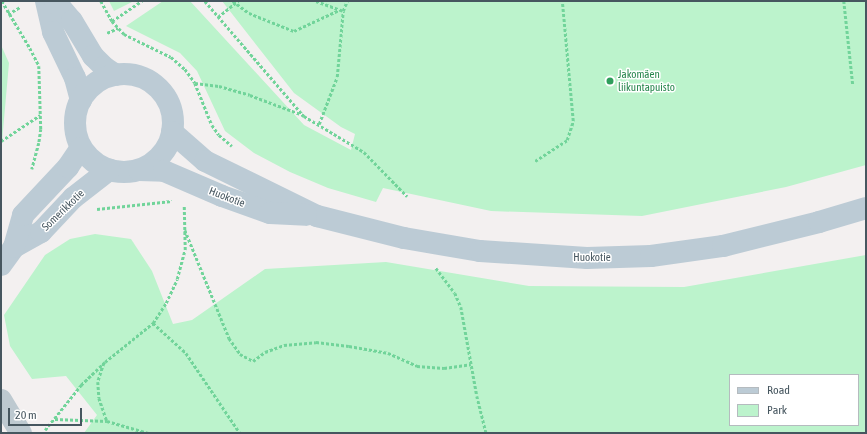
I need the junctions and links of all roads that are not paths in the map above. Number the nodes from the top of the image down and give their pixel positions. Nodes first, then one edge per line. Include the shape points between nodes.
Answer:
1 (46, 1) edge
2 (55, 1) edge
3 (116, 74) junction
4 (81, 100) junction
5 (172, 132) junction
6 (81, 148) junction
7 (110, 170) junction
8 (139, 170) junction
9 (866, 208) edge
10 (317, 216) junction
11 (14, 247) junction
12 (1, 265) edge
13 (3, 408) edge
14 (21, 433) edge

1 - 4 main road via 53,32 75,78
2 - 3 main road via 72,21 93,56
3 - 4 main road via 96,83 87,90
3 - 5 main road via 133,75 149,80 161,91 170,105
4 - 6 main road via 75,120 76,135
5 - 8 main road via 162,154 153,163
5 - 10 main road, Huokotie via 205,161
6 - 7 main road via 97,164
6 - 11 main road, Somerikkotie via 68,167 23,215
7 - 8 main road
7 - 11 main road, Somerikkotie via 73,198 41,232
8 - 10 main road, Huokotie via 164,171 270,213
9 - 10 main road, Huokotie via 723,246 651,256 587,258 480,251 404,238
11 - 12 main road, Somerikkotie
13 - 14 street

